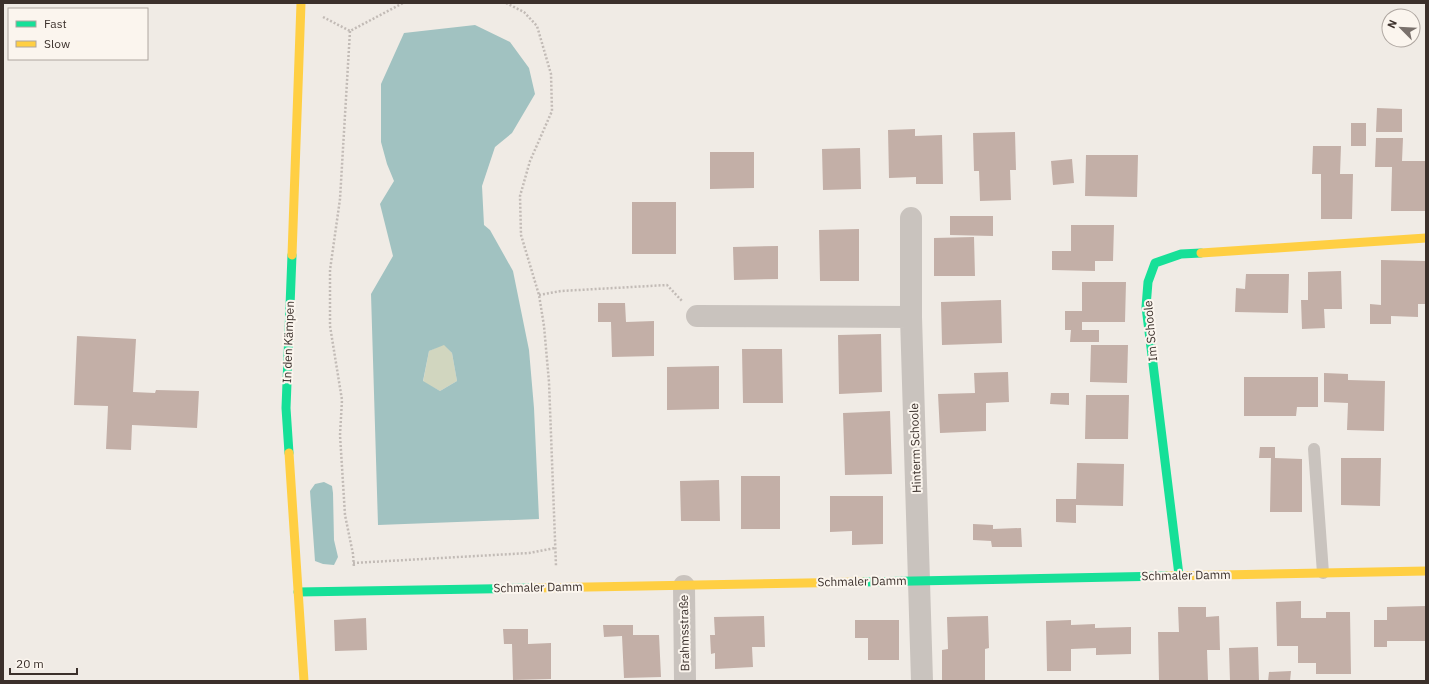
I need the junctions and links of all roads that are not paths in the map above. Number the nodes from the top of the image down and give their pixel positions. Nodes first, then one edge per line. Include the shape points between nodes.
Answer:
1 (301, 8) edge
2 (911, 218) dead end
3 (1426, 238) edge
4 (697, 316) road end
5 (911, 317) junction
6 (1314, 449) dead end
7 (1426, 571) edge
8 (1323, 573) junction
9 (1179, 575) junction
10 (919, 580) junction
11 (684, 586) junction
12 (298, 592) junction
13 (304, 681) edge
14 (685, 681) edge
15 (922, 681) edge

1 - 12 street, In den Kämpen via 286,408
2 - 5 street, Hinterm Schoole
3 - 9 street, Im Schoole via 1181,254 1155,263 1148,282 1146,307
4 - 5 street
5 - 10 street, Hinterm Schoole
6 - 8 lane
7 - 8 street, Schmaler Damm
8 - 9 street, Schmaler Damm
9 - 10 street, Schmaler Damm
10 - 11 street, Schmaler Damm
10 - 15 street
11 - 12 street, Schmaler Damm
11 - 14 street, Brahmsstraße
12 - 13 street, In den Kämpen

